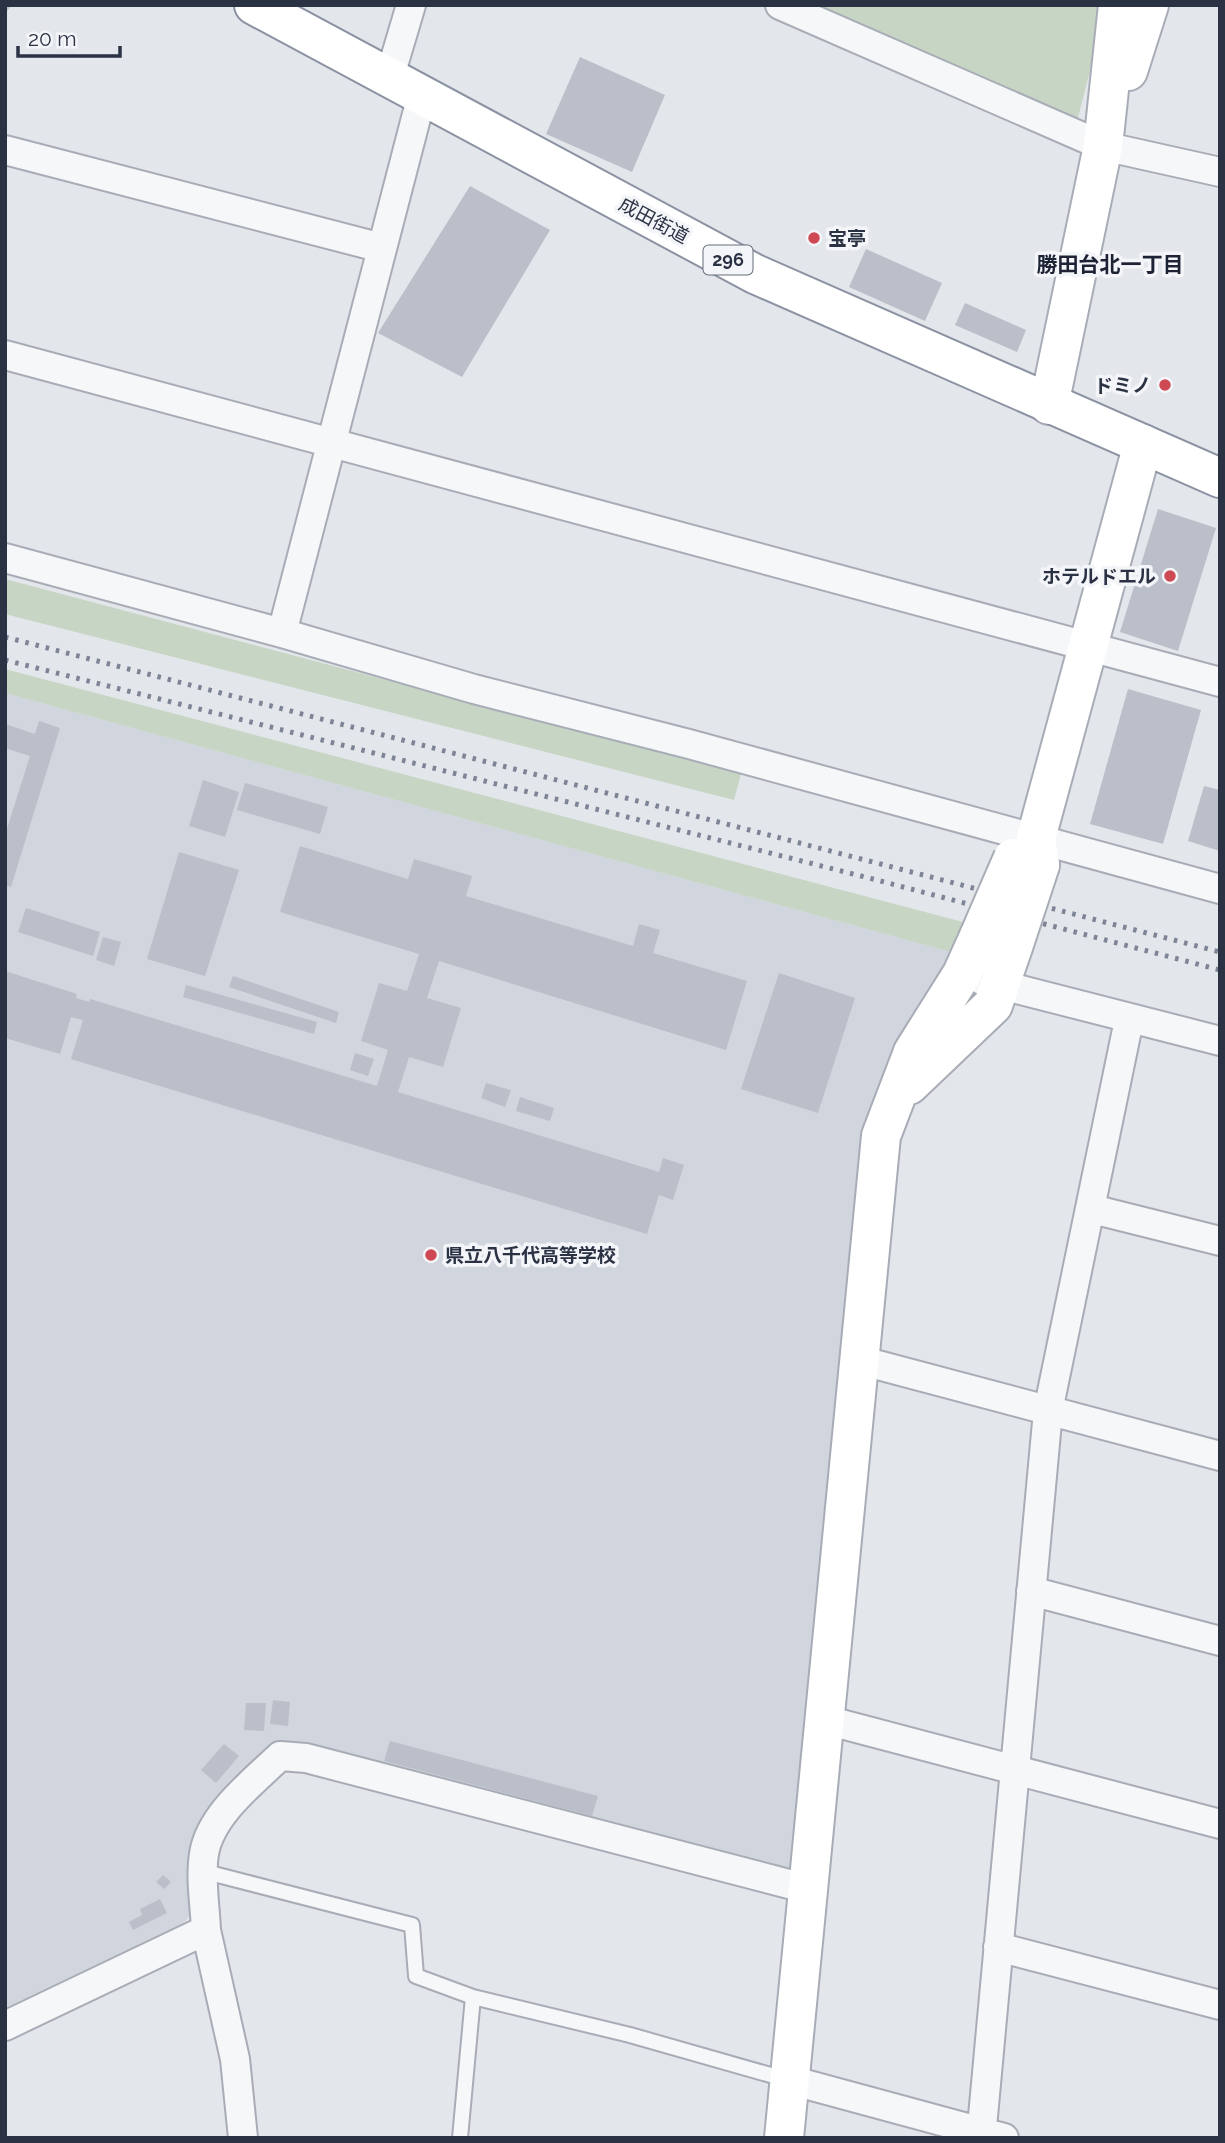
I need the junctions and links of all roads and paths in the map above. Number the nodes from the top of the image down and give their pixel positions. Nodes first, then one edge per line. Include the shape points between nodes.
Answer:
1 (9, 5) edge
2 (254, 5) edge
3 (411, 5) edge
4 (780, 5) edge
5 (1118, 5) edge
6 (1149, 5) edge
7 (5, 10) edge
8 (405, 87) junction
9 (1103, 146) junction
10 (5, 150) edge
11 (1220, 172) edge
12 (382, 248) junction
13 (5, 355) edge
14 (1049, 405) junction
15 (332, 442) junction
16 (1143, 444) junction
17 (1220, 478) edge
18 (5, 558) edge
19 (282, 633) junction
20 (1090, 646) junction
21 (1220, 682) edge
22 (1030, 854) junction
23 (1220, 889) edge
24 (997, 941) junction
25 (962, 974) junction
26 (1000, 985) junction
27 (1129, 1020) junction
28 (1220, 1041) edge
29 (895, 1099) junction
30 (1092, 1209) junction
31 (1220, 1241) edge
32 (859, 1360) junction
33 (1048, 1411) junction
34 (1220, 1456) edge
35 (1031, 1591) junction
36 (1220, 1641) edge
37 (826, 1720) junction
38 (1016, 1770) junction
39 (1220, 1824) edge
40 (202, 1871) junction
41 (808, 1889) junction
42 (206, 1930) junction
43 (998, 1947) junction
44 (473, 1997) junction
45 (1220, 2005) edge
46 (5, 2026) edge
47 (790, 2080) junction
48 (989, 2136) edge
49 (243, 2138) edge
50 (460, 2138) edge
51 (784, 2138) edge

1 - 7 path
2 - 8 main road, 成田街道 / 296
3 - 8 street
4 - 9 street
5 - 9 main road
6 - 9 main road
8 - 12 street
8 - 14 main road, 成田街道 / 296 via 755,274
9 - 11 street
9 - 14 main road
10 - 12 street
12 - 15 street
13 - 15 street
14 - 16 main road, 成田街道 / 296
15 - 19 street
15 - 20 street
16 - 17 main road, 成田街道 / 296
16 - 20 main road
18 - 19 street
19 - 22 street
20 - 21 street
20 - 22 main road
22 - 23 street
22 - 24 main road, bridge
24 - 25 main road
24 - 26 main road
25 - 26 street
25 - 29 main road via 913,1052
26 - 27 street
26 - 29 main road via 993,1006
27 - 28 street
27 - 30 street
29 - 32 main road via 881,1136
30 - 31 street
30 - 33 street
32 - 33 street
32 - 37 main road
33 - 34 street
33 - 35 street
35 - 36 street
35 - 38 street
37 - 38 street
37 - 41 main road
38 - 39 street
38 - 43 street
40 - 41 street via 204,1851 218,1822 280,1756 306,1758
40 - 42 street
40 - 44 lane via 412,1925 416,1976
41 - 47 main road
42 - 46 street
42 - 49 street via 235,2059
43 - 45 street
43 - 48 street
44 - 47 lane
44 - 50 lane
47 - 48 street
47 - 51 main road

